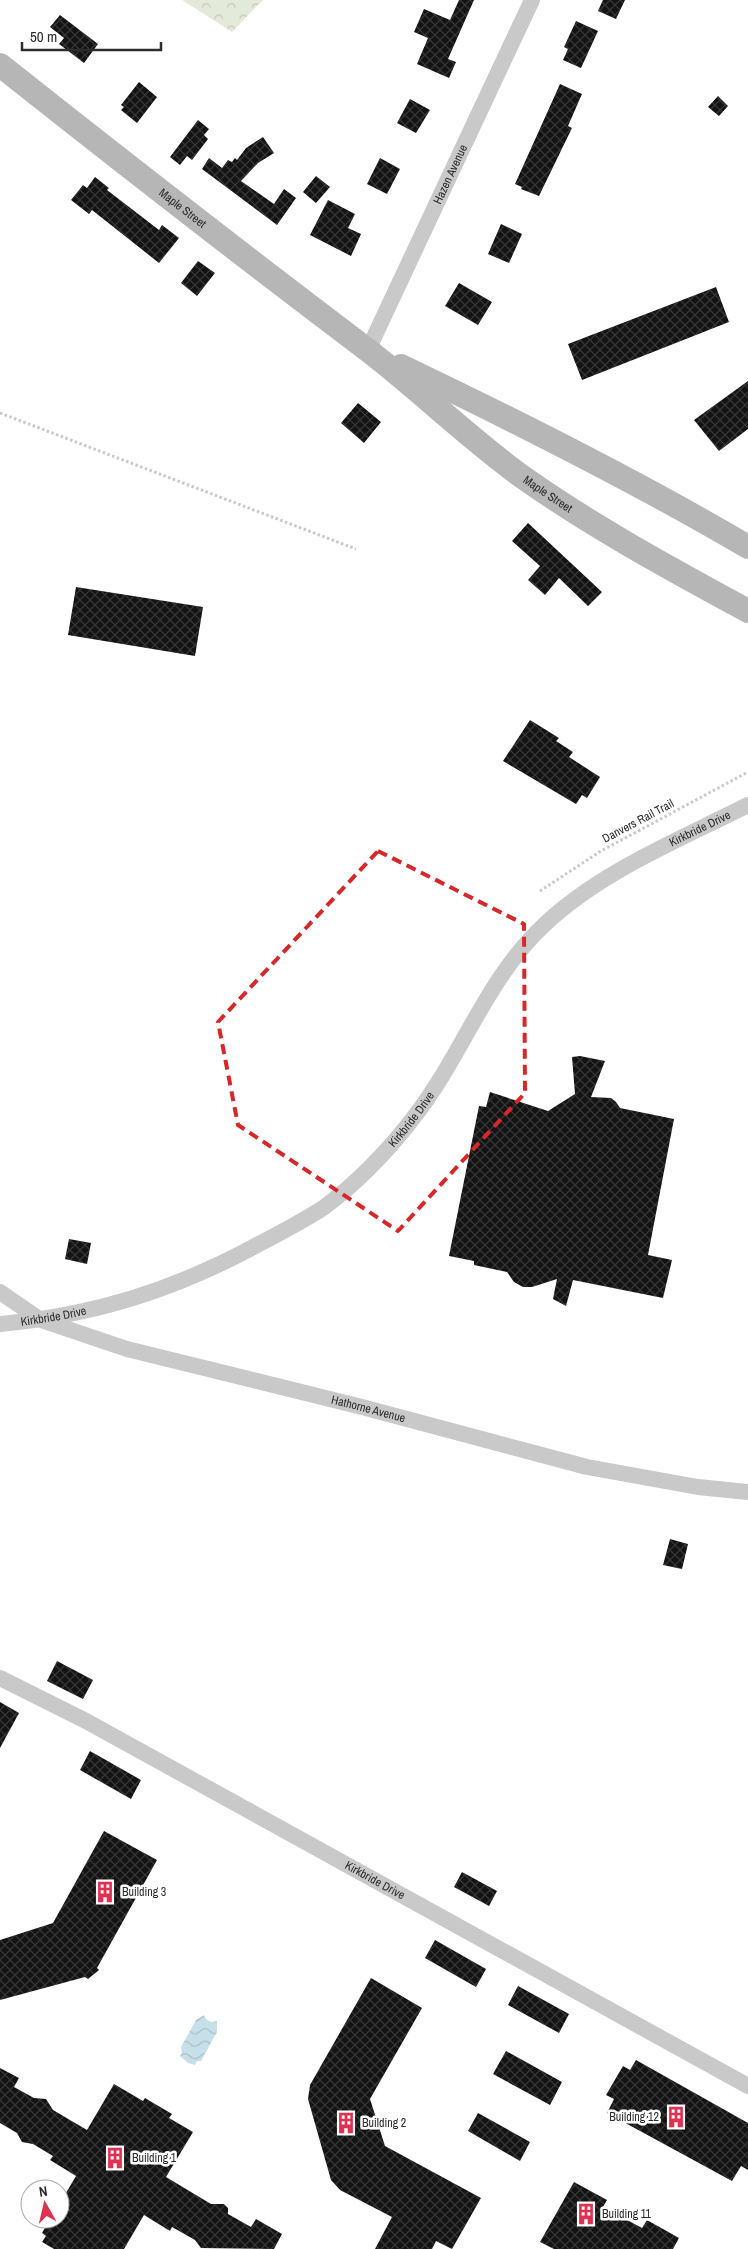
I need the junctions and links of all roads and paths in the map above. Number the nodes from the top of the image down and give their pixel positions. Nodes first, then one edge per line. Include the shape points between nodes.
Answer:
1 (532, 0) edge
2 (0, 65) edge
3 (368, 350) junction
4 (0, 413) edge
5 (748, 547) edge
6 (356, 549) dead end
7 (748, 610) edge
8 (748, 772) edge
9 (748, 805) edge
10 (540, 891) dead end
11 (0, 1292) edge
12 (41, 1320) junction
13 (0, 1324) edge
14 (748, 1492) edge
15 (0, 1678) edge
16 (748, 2086) edge

1 - 3 street, Hazen Avenue
2 - 3 main road, Maple Street
3 - 5 main road, Maple Street via 485,407
3 - 7 main road, Maple Street via 470,436 586,520
4 - 6 path
8 - 10 path, Danvers Rail Trail via 601,851
9 - 12 street, Kirkbride Drive via 600,882 543,926 518,952 489,993 438,1083 414,1118 324,1207 215,1268 174,1285 125,1302
11 - 12 street, Hathorne Avenue
12 - 13 street, Kirkbride Drive
12 - 14 street, Hathorne Avenue via 127,1349 587,1467 698,1487
15 - 16 street, Kirkbride Drive via 86,1721

